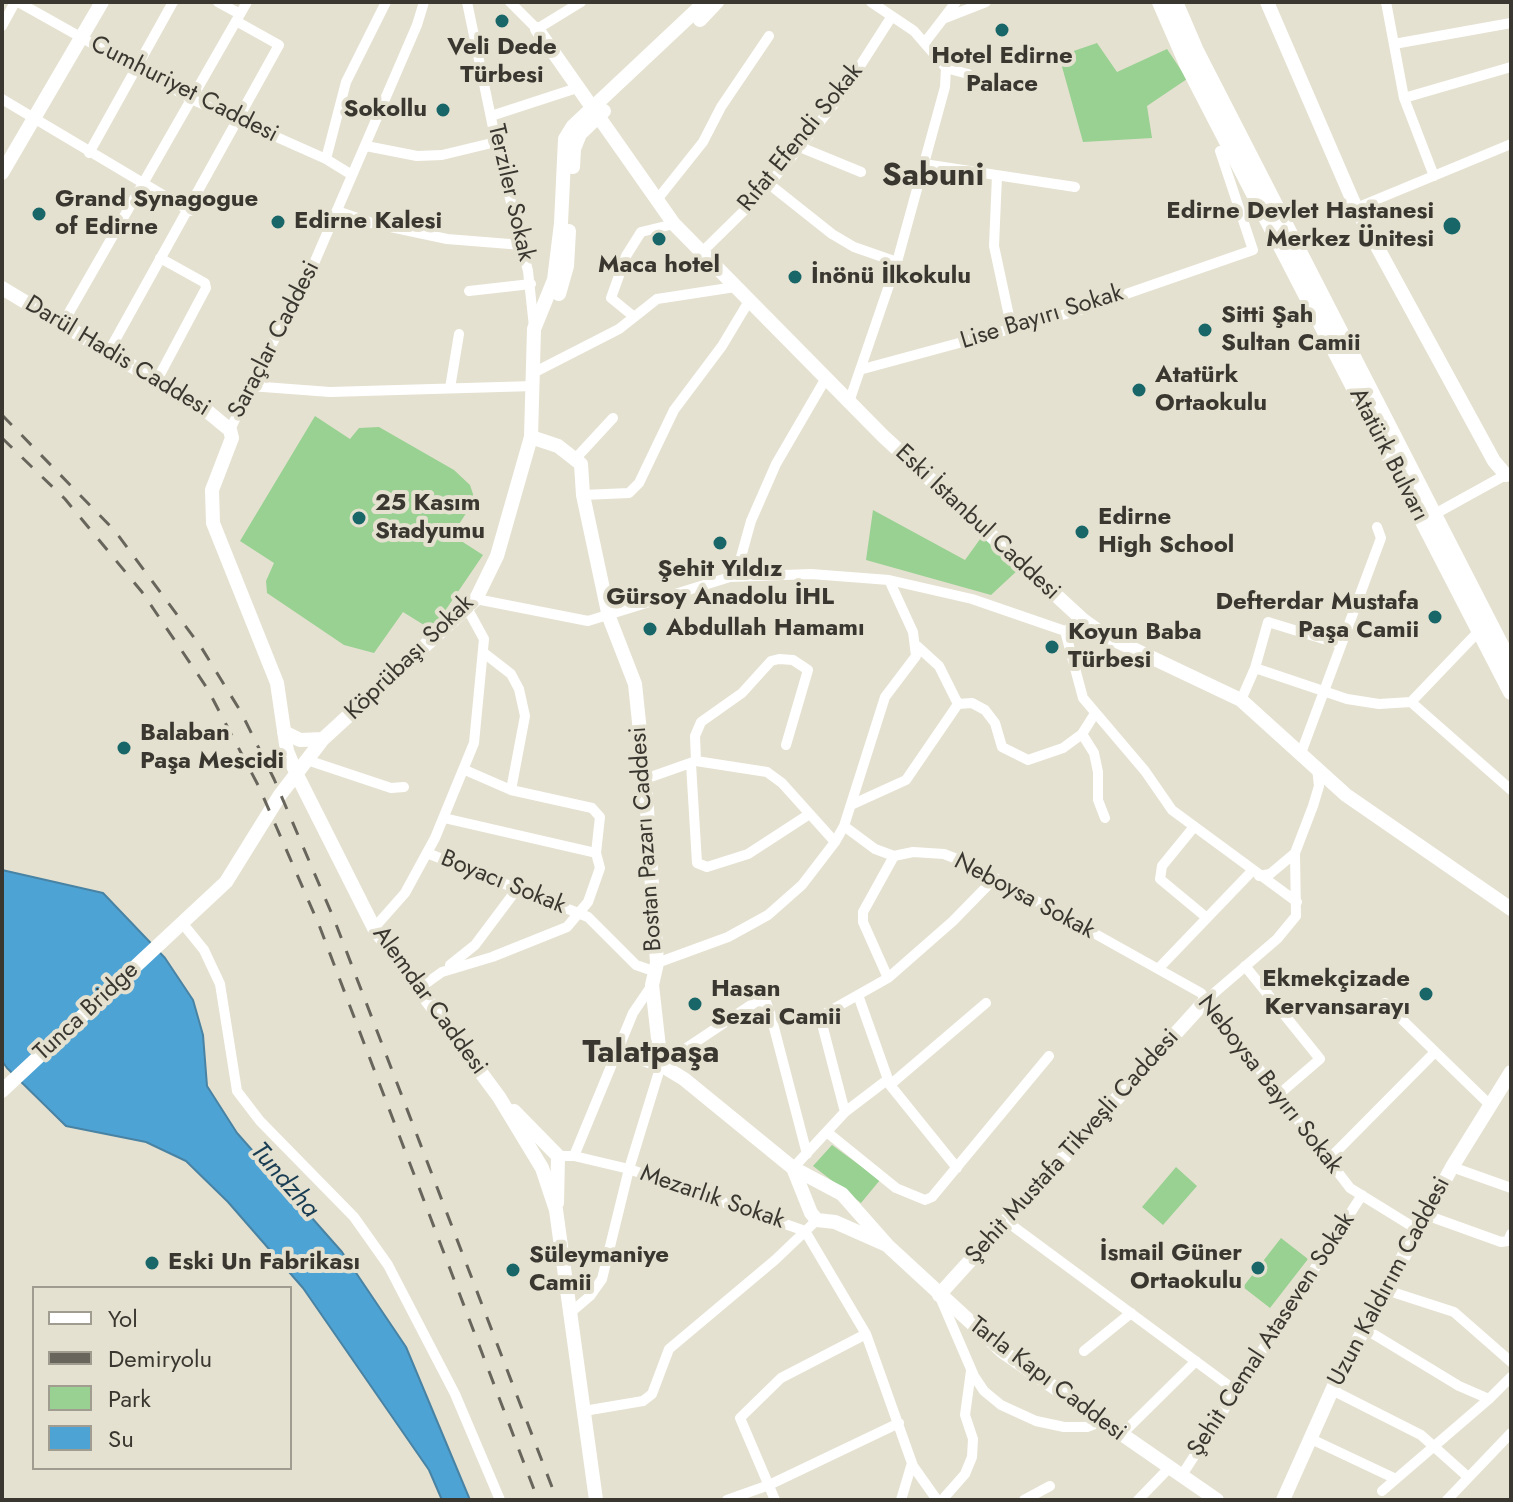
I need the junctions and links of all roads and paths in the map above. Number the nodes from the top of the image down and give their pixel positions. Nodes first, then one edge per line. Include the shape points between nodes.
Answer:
1 (17, 2) edge
2 (102, 2) edge
3 (173, 2) edge
4 (218, 2) edge
5 (247, 2) edge
6 (386, 2) edge
7 (424, 2) edge
8 (467, 2) edge
9 (510, 2) edge
10 (581, 2) edge
11 (705, 2) edge
12 (717, 2) edge
13 (871, 2) edge
14 (956, 2) edge
15 (986, 2) edge
16 (1160, 2) edge
17 (1175, 2) edge
18 (1267, 2) edge
19 (1386, 2) edge
20 (892, 16) junction
21 (238, 18) junction
22 (945, 18) junction
23 (1511, 23) edge
24 (2, 26) edge
25 (537, 29) junction
26 (769, 36) dead end
27 (81, 38) junction
28 (926, 41) junction
29 (1394, 44) junction
30 (1511, 67) edge
31 (946, 68) junction
32 (137, 69) junction
33 (982, 84) dead end
34 (577, 88) junction
35 (1404, 98) junction
36 (2, 99) edge
37 (191, 99) junction
38 (595, 113) junction
39 (491, 116) junction
40 (35, 117) junction
41 (239, 122) junction
42 (496, 142) junction
43 (1511, 144) edge
44 (366, 146) junction
45 (800, 147) junction
46 (1220, 151) dead end
47 (89, 153) junction
48 (326, 159) junction
49 (924, 164) junction
50 (861, 172) dead end
51 (2, 173) edge
52 (352, 175) junction
53 (997, 176) junction
54 (1434, 176) junction
55 (144, 183) junction
56 (769, 184) junction
57 (1075, 187) dead end
58 (656, 201) junction
59 (1356, 208) junction
60 (190, 211) junction
61 (337, 211) junction
62 (674, 224) junction
63 (522, 245) junction
64 (701, 253) junction
65 (160, 258) junction
66 (897, 262) junction
67 (531, 284) junction
68 (735, 287) junction
69 (2, 288) edge
70 (469, 291) dead end
71 (749, 301) junction
72 (633, 316) junction
73 (63, 323) junction
74 (534, 329) junction
75 (1012, 330) junction
76 (459, 334) dead end
77 (109, 351) junction
78 (863, 369) junction
79 (826, 378) junction
80 (534, 379) junction
81 (157, 380) junction
82 (250, 386) junction
83 (450, 388) junction
84 (849, 402) junction
85 (613, 418) dead end
86 (230, 430) junction
87 (531, 437) junction
88 (576, 458) junction
89 (1509, 477) edge
90 (583, 495) junction
91 (1433, 515) junction
92 (1377, 527) dead end
93 (730, 577) junction
94 (889, 580) junction
95 (472, 603) junction
96 (609, 617) junction
97 (1083, 620) junction
98 (1065, 631) junction
99 (1479, 631) junction
100 (1340, 644) junction
101 (917, 646) junction
102 (484, 653) junction
103 (1511, 665) edge
104 (1255, 668) junction
105 (1324, 691) junction
106 (1511, 692) edge
107 (1241, 700) junction
108 (1411, 702) junction
109 (958, 704) junction
110 (1094, 715) junction
111 (284, 732) junction
112 (1082, 734) junction
113 (323, 739) junction
114 (786, 745) dead end
115 (1301, 753) junction
116 (310, 761) junction
117 (694, 763) junction
118 (1317, 768) junction
119 (465, 770) junction
120 (297, 775) junction
121 (645, 779) junction
122 (404, 787) dead end
123 (511, 790) junction
124 (1511, 790) edge
125 (851, 805) junction
126 (808, 815) junction
127 (444, 818) junction
128 (1105, 818) dead end
129 (844, 826) junction
130 (1193, 828) junction
131 (835, 842) junction
132 (427, 853) junction
133 (596, 853) junction
134 (1295, 853) junction
135 (894, 856) junction
136 (1256, 874) junction
137 (994, 879) junction
138 (517, 889) junction
139 (1297, 902) junction
140 (1511, 909) edge
141 (578, 913) junction
142 (1207, 918) junction
143 (374, 928) junction
144 (178, 929) junction
145 (1245, 966) junction
146 (1158, 969) junction
147 (442, 972) junction
148 (655, 973) junction
149 (888, 978) junction
150 (418, 989) junction
151 (858, 995) junction
152 (1206, 1000) junction
153 (986, 1003) dead end
154 (1385, 1003) dead end
155 (617, 1050) junction
156 (1434, 1053) junction
157 (1049, 1056) dead end
158 (661, 1065) junction
159 (1511, 1072) edge
160 (888, 1082) junction
161 (2, 1091) edge
162 (1277, 1096) junction
163 (499, 1097) junction
164 (1490, 1105) junction
165 (845, 1112) junction
166 (828, 1133) junction
167 (555, 1151) junction
168 (807, 1154) junction
169 (574, 1156) junction
170 (537, 1158) junction
171 (1327, 1161) junction
172 (1452, 1167) junction
173 (793, 1168) junction
174 (957, 1168) junction
175 (629, 1169) junction
176 (832, 1188) junction
177 (1510, 1189) edge
178 (1362, 1195) junction
179 (845, 1198) junction
180 (808, 1205) junction
181 (556, 1210) junction
182 (1426, 1215) junction
183 (817, 1220) junction
184 (1006, 1221) junction
185 (835, 1222) junction
186 (1418, 1230) junction
187 (805, 1231) junction
188 (1511, 1234) edge
189 (888, 1246) junction
190 (1386, 1290) junction
191 (939, 1295) junction
192 (570, 1313) junction
193 (1131, 1313) junction
194 (1365, 1329) junction
195 (866, 1334) junction
196 (1084, 1351) dead end
197 (1196, 1361) junction
198 (1511, 1362) edge
199 (971, 1369) junction
200 (1511, 1377) edge
201 (1332, 1390) junction
202 (1236, 1391) junction
203 (1489, 1399) junction
204 (584, 1411) junction
205 (1100, 1422) junction
206 (899, 1423) junction
207 (1511, 1433) edge
208 (1120, 1436) junction
209 (1309, 1438) junction
210 (1432, 1445) junction
211 (912, 1463) junction
212 (1176, 1471) junction
213 (1468, 1477) junction
214 (1396, 1479) junction
215 (769, 1485) junction
216 (1050, 1486) dead end
217 (1382, 1491) dead end
218 (1201, 1495) edge
219 (734, 1499) edge
220 (500, 1500) edge
221 (596, 1500) edge
222 (775, 1500) edge
223 (901, 1500) edge
224 (940, 1500) edge
225 (1024, 1500) edge
226 (1138, 1500) edge
227 (1217, 1500) edge
228 (1283, 1500) edge
229 (1447, 1500) edge

1 - 24 street
1 - 27 street, Cumhuriyet Caddesi
2 - 27 street
3 - 32 street
4 - 21 street
5 - 21 street
6 - 48 street via 346,82
7 - 44 street, Saraçlar Caddesi
8 - 39 street, Terziler Sokak
9 - 25 street
10 - 25 street
11 - 38 street
12 - 38 street
13 - 20 street
14 - 22 street
15 - 22 street
16 - 99 main road, Atatürk Bulvarı
17 - 91 main road, Atatürk Bulvarı
18 - 59 street
19 - 29 street
20 - 28 street
20 - 45 street, Rıfat Efendi Sokak
21 - 37 street
21 - 41 street via 279,45
22 - 28 street
23 - 29 street
25 - 34 street, Eski İstanbul Caddesi
26 - 58 street via 703,142
27 - 32 street, Cumhuriyet Caddesi
27 - 40 street
28 - 31 street
29 - 35 street
30 - 35 street
31 - 33 street
31 - 49 street
32 - 37 street, Cumhuriyet Caddesi
32 - 47 street
34 - 38 street, Eski İstanbul Caddesi
34 - 39 street
35 - 54 street
36 - 40 street
37 - 41 street, Cumhuriyet Caddesi
37 - 55 street
38 - 58 street, Eski İstanbul Caddesi
38 - 74 street via 565,139 554,280
39 - 42 street, Terziler Sokak
40 - 47 street
40 - 51 street
41 - 48 street, Cumhuriyet Caddesi
41 - 60 street
42 - 44 street via 417,156
42 - 63 street, Terziler Sokak
43 - 54 street
44 - 52 street, Saraçlar Caddesi
45 - 50 street
45 - 56 street, Rıfat Efendi Sokak
46 - 75 street, Lise Bayırı Sokak via 1253,250
47 - 55 street
48 - 52 street, Cumhuriyet Caddesi
49 - 53 street
49 - 66 street
52 - 61 street, Saraçlar Caddesi
53 - 57 street
53 - 75 street via 994,246
54 - 59 street
55 - 60 street
55 - 73 street
56 - 64 street, Rıfat Efendi Sokak
56 - 66 street via 832,234
58 - 62 street, Eski İstanbul Caddesi
59 - 89 street via 1494,461
60 - 65 street
61 - 63 street via 447,239
61 - 82 street, Saraçlar Caddesi
62 - 64 street, Eski İstanbul Caddesi
62 - 72 street via 641,232 626,256 611,298
63 - 67 street, Terziler Sokak
64 - 68 street, Eski İstanbul Caddesi
65 - 77 street
65 - 81 street via 206,288
66 - 78 street
67 - 70 street
67 - 74 street, Terziler Sokak
68 - 71 street, Eski İstanbul Caddesi
68 - 72 street via 657,299
69 - 73 street, Darül Hadis Caddesi
71 - 79 street, Eski İstanbul Caddesi
71 - 90 street via 674,410 639,483 629,493
72 - 80 street
73 - 77 street, Darül Hadis Caddesi
74 - 80 street, Terziler Sokak
75 - 78 street, Lise Bayırı Sokak
76 - 83 street
77 - 81 street, Darül Hadis Caddesi
78 - 84 street
79 - 84 street, Eski İstanbul Caddesi
79 - 93 street via 776,464
80 - 83 street
80 - 87 street, Köprübaşı Sokak
81 - 86 street, Darül Hadis Caddesi
82 - 83 street via 330,392
82 - 86 street, Saraçlar Caddesi
84 - 97 street, Eski İstanbul Caddesi
85 - 88 street
86 - 111 street, Saraçlar Caddesi via 232,438 212,490 213,523 277,683
87 - 88 street
87 - 95 street, Köprübaşı Sokak via 497,556
88 - 90 street, Bostan Pazarı Caddesi
89 - 91 street
90 - 96 street, Bostan Pazarı Caddesi
91 - 103 main road, Atatürk Bulvarı
92 - 100 street via 1381,538
93 - 94 street via 811,574
93 - 96 street
94 - 98 street via 972,599
94 - 101 street
95 - 96 street via 588,621
95 - 102 street
95 - 113 street, Köprübaşı Sokak
96 - 121 street, Bostan Pazarı Caddesi via 635,684
97 - 98 street
97 - 107 street, Eski İstanbul Caddesi
98 - 110 street via 1083,698
99 - 106 main road, Atatürk Bulvarı
99 - 108 street
100 - 104 street via 1268,622
100 - 105 street
101 - 109 street via 939,666
101 - 125 street via 916,656 885,697
102 - 119 street via 474,743
102 - 123 street via 511,674 525,716
104 - 105 street
104 - 107 street
105 - 108 street via 1379,704
105 - 115 street
107 - 115 street, Eski İstanbul Caddesi
108 - 124 street
109 - 112 street via 972,703 985,710 1002,747 1028,760 1063,748
109 - 125 street via 906,780
110 - 112 street
110 - 130 street
111 - 113 street, Köprübaşı Sokak via 300,740
111 - 120 street, Saraçlar Caddesi
112 - 128 street via 1094,753
113 - 116 street, Köprübaşı Sokak
114 - 117 street via 808,670 793,660 779,659 701,722
115 - 118 street, Eski İstanbul Caddesi
116 - 120 street, Köprübaşı Sokak
116 - 122 street via 391,788
117 - 121 street
117 - 126 street via 767,772
117 - 126 street via 697,863 707,867 748,854
118 - 134 street via 1319,786
118 - 140 street, Eski İstanbul Caddesi via 1346,795
119 - 123 street
119 - 127 street
120 - 143 street, Alemdar Caddesi
120 - 144 street, Tunca Bridge via 226,882
121 - 148 street, Bostan Pazarı Caddesi
123 - 133 street via 592,808 600,817
125 - 129 street
126 - 131 street
127 - 132 street
127 - 133 street
129 - 131 street
129 - 135 street
130 - 136 street
130 - 142 street via 1162,866 1160,879
131 - 148 street via 802,885 768,915
132 - 138 street, Boyacı Sokak
132 - 143 street via 405,893
133 - 141 street via 600,868 595,886
134 - 136 street via 1270,874
134 - 139 street
135 - 137 street, Neboysa Sokak via 944,854
135 - 149 street via 863,912
136 - 139 street
136 - 142 street
137 - 146 street, Neboysa Sokak
137 - 149 street
138 - 141 street, Boyacı Sokak
138 - 147 street via 475,945
139 - 145 street via 1296,916
141 - 147 street via 567,927
141 - 148 street, Boyacı Sokak via 636,965
142 - 146 street
143 - 150 street, Alemdar Caddesi
144 - 161 street, Tunca Bridge
144 - 220 street via 204,950 220,984 237,1091 354,1217 388,1265 455,1394
145 - 152 street
145 - 162 street via 1320,1059
146 - 152 street, Neboysa Bayırı Sokak
147 - 150 street
148 - 155 street
148 - 158 street, Bostan Pazarı Caddesi
149 - 151 street
150 - 163 street, Alemdar Caddesi
151 - 160 street
151 - 165 street via 826,1013 822,1024
152 - 162 street, Neboysa Bayırı Sokak
152 - 184 street, Şehit Mustafa Tikveşli Caddesi
153 - 160 street
154 - 156 street
155 - 158 street
155 - 169 street
156 - 164 street
156 - 171 street
157 - 174 street
158 - 168 street via 747,1007 766,1002
158 - 173 street, Tarla Kapı Caddesi
158 - 175 street, Bostan Pazarı Caddesi
159 - 164 street, Uzun Kaldırım Caddesi
160 - 165 street
160 - 174 street
162 - 171 street, Neboysa Bayırı Sokak
163 - 167 street
163 - 170 street
164 - 172 street, Uzun Kaldırım Caddesi
165 - 166 street
166 - 168 street
166 - 174 street via 916,1199 932,1197
167 - 169 street, Mezarlık Sokak
167 - 170 street via 539,1147
167 - 181 street
168 - 173 street
169 - 175 street, Mezarlık Sokak
170 - 181 street
171 - 178 street, Neboysa Bayırı Sokak
172 - 177 street
172 - 182 street, Uzun Kaldırım Caddesi
173 - 176 street, Tarla Kapı Caddesi
173 - 180 street, Tarla Kapı Caddesi
175 - 187 street, Mezarlık Sokak
175 - 192 street, Bostan Pazarı Caddesi via 602,1279
176 - 179 street, Tarla Kapı Caddesi
176 - 180 street via 817,1192
178 - 186 street, Neboysa Bayırı Sokak
178 - 202 street, Şehit Cemal Ataseven Sokak
179 - 185 street via 846,1212
179 - 189 street, Tarla Kapı Caddesi
180 - 183 street, Tarla Kapı Caddesi
181 - 192 street
182 - 186 street, Uzun Kaldırım Caddesi
182 - 188 street via 1501,1242
183 - 185 street, Tarla Kapı Caddesi
183 - 187 street
184 - 191 street, Şehit Mustafa Tikveşli Caddesi
184 - 193 street
185 - 189 street, Tarla Kapı Caddesi
186 - 190 street, Uzun Kaldırım Caddesi
187 - 195 street, Mezarlık Sokak
187 - 204 street via 669,1349 652,1394 643,1401
189 - 191 street, Tarla Kapı Caddesi
190 - 194 street, Uzun Kaldırım Caddesi
190 - 198 street via 1454,1312
191 - 199 street
191 - 205 street, Tarla Kapı Caddesi via 1003,1352
192 - 204 street
193 - 196 street
193 - 197 street
194 - 201 street, Uzun Kaldırım Caddesi
194 - 203 street
195 - 206 street, Mezarlık Sokak
195 - 215 street via 781,1378 745,1410 740,1418
197 - 202 street
197 - 208 street
199 - 205 street via 984,1391 1019,1415 1064,1427
199 - 224 street via 965,1415 972,1457 965,1474
200 - 203 street
201 - 209 street, Uzun Kaldırım Caddesi
201 - 210 street
202 - 212 street, Şehit Cemal Ataseven Sokak
203 - 210 street
204 - 221 street
205 - 208 street, Tarla Kapı Caddesi
206 - 211 street, Mezarlık Sokak
206 - 215 street
207 - 213 street
208 - 212 street, Tarla Kapı Caddesi
209 - 214 street
209 - 228 street, Uzun Kaldırım Caddesi
210 - 213 street
210 - 214 street
211 - 223 street
211 - 224 street, Mezarlık Sokak
212 - 218 street, Tarla Kapı Caddesi
212 - 226 street, Şehit Cemal Ataseven Sokak
213 - 229 street
214 - 217 street
215 - 219 street
215 - 222 street
216 - 225 street
218 - 227 street, Tarla Kapı Caddesi

